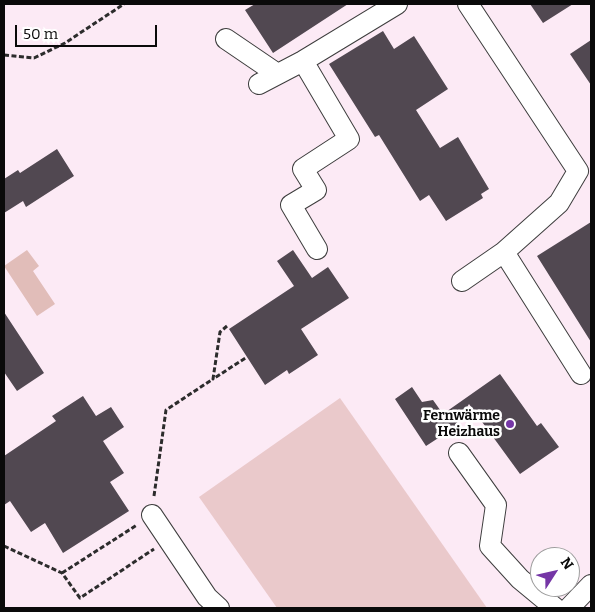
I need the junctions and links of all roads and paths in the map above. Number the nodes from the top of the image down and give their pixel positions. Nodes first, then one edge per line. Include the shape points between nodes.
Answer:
1 (124, 4) edge
2 (397, 4) edge
3 (468, 4) edge
4 (226, 39) dead end
5 (4, 55) edge
6 (303, 62) junction
7 (276, 74) junction
8 (258, 84) dead end
9 (317, 249) dead end
10 (504, 252) junction
11 (462, 281) dead end
12 (227, 326) dead end
13 (247, 357) dead end
14 (581, 374) dead end
15 (213, 379) junction
16 (459, 453) dead end
17 (152, 515) junction
18 (168, 540) junction
19 (4, 546) edge
20 (62, 573) junction
21 (591, 585) edge
22 (219, 608) edge
23 (555, 608) edge
24 (569, 608) edge

1 - 5 path via 65,43 34,58
2 - 6 street
3 - 10 street via 578,170 559,203
4 - 7 street
6 - 7 street
6 - 9 street via 349,139 303,170 316,190 291,205
7 - 8 street
10 - 11 street
10 - 14 street
12 - 15 path via 220,332
13 - 15 path
15 - 17 path via 166,410
16 - 23 street via 496,505 490,546 520,579
17 - 18 street
17 - 20 path
18 - 20 path via 80,598
18 - 22 street via 207,597
19 - 20 path
21 - 24 street

